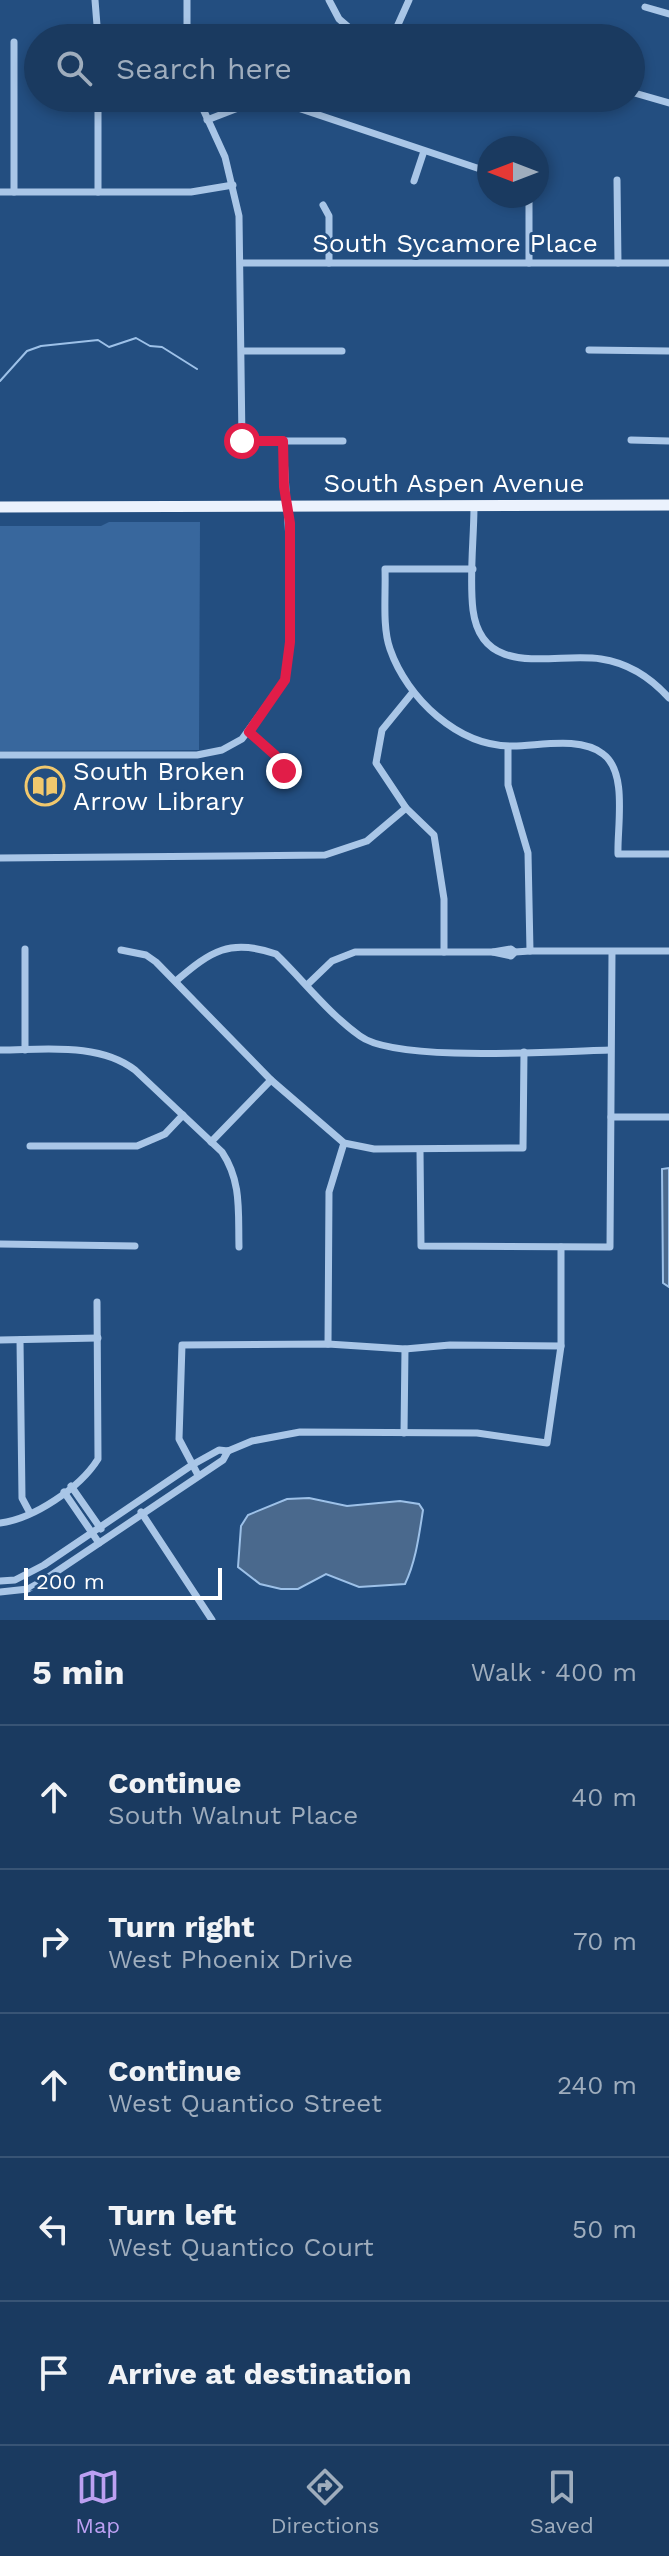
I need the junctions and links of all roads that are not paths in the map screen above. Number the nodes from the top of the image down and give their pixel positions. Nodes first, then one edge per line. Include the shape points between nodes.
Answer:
1 (95, 0) edge
2 (187, 0) edge
3 (329, 0) edge
4 (409, 0) edge
5 (645, 7) dead end
6 (669, 14) edge
7 (97, 24) edge
8 (187, 24) edge
9 (345, 24) edge
10 (398, 24) edge
11 (14, 42) dead end
12 (645, 96) edge
13 (669, 103) edge
14 (98, 112) edge
15 (204, 112) edge
16 (225, 112) edge
17 (306, 112) edge
18 (207, 120) junction
19 (424, 151) junction
20 (477, 168) edge
21 (617, 180) dead end
22 (414, 181) dead end
23 (233, 185) junction
24 (0, 192) edge
25 (14, 192) junction
26 (98, 192) junction
27 (323, 205) dead end
28 (529, 208) edge
29 (242, 263) junction
30 (329, 263) junction
31 (529, 263) junction
32 (618, 263) junction
33 (669, 263) edge
34 (589, 350) dead end
35 (242, 351) junction
36 (342, 351) dead end
37 (669, 351) edge
38 (631, 440) dead end
39 (283, 441) junction
40 (343, 441) dead end
41 (669, 441) edge
42 (669, 505) edge
43 (287, 506) junction
44 (474, 506) junction
45 (0, 507) edge
46 (473, 569) junction
47 (413, 692) junction
48 (668, 695) edge
49 (249, 732) junction
50 (508, 747) junction
51 (0, 755) edge
52 (284, 771) dead end
53 (406, 808) junction
54 (669, 854) edge
55 (0, 858) edge
56 (25, 949) dead end
57 (121, 950) dead end
58 (530, 951) junction
59 (669, 951) edge
60 (444, 952) junction
61 (612, 952) junction
62 (176, 981) junction
63 (307, 985) junction
64 (0, 1050) edge
65 (25, 1050) junction
66 (610, 1050) junction
67 (524, 1052) junction
68 (271, 1080) junction
69 (183, 1115) junction
70 (611, 1117) junction
71 (669, 1117) edge
72 (211, 1142) junction
73 (344, 1143) junction
74 (30, 1146) dead end
75 (420, 1150) junction
76 (0, 1244) edge
77 (135, 1246) dead end
78 (239, 1247) dead end
79 (561, 1247) junction
80 (97, 1302) dead end
81 (98, 1338) junction
82 (0, 1340) edge
83 (20, 1340) junction
84 (328, 1344) junction
85 (561, 1346) junction
86 (405, 1349) junction
87 (404, 1433) junction
88 (228, 1451) junction
89 (192, 1465) junction
90 (198, 1475) junction
91 (71, 1486) junction
92 (64, 1492) junction
93 (135, 1504) junction
94 (85, 1506) junction
95 (77, 1511) junction
96 (30, 1513) junction
97 (143, 1514) junction
98 (0, 1523) edge
99 (100, 1527) junction
100 (92, 1532) junction
101 (107, 1537) junction
102 (99, 1543) junction
103 (15, 1580) junction
104 (0, 1581) edge
105 (16, 1591) junction
106 (0, 1592) edge
107 (212, 1620) edge

1 - 7 street
2 - 8 street
3 - 9 street
4 - 10 street
5 - 6 street
11 - 25 street
12 - 13 street
14 - 26 street
15 - 18 street
16 - 18 street
17 - 19 street
18 - 23 street
19 - 20 street
19 - 22 street
21 - 32 street
23 - 26 street via 191,192
23 - 29 street
24 - 25 street
25 - 26 street
27 - 30 street via 329,216
28 - 31 street
29 - 30 street, South Sycamore Place
29 - 35 street
30 - 31 street, South Sycamore Place
31 - 32 street, South Sycamore Place
32 - 33 street, South Sycamore Place
34 - 37 street
35 - 36 street
35 - 39 street via 242,441
38 - 41 street
39 - 40 street
39 - 43 street
42 - 44 main road, South Aspen Avenue
43 - 44 main road, South Aspen Avenue
43 - 45 main road, South Aspen Avenue
43 - 49 street via 290,642 285,680
44 - 46 street
46 - 47 street via 385,569 389,647
46 - 48 street via 473,611 493,648 515,659 601,659 633,668
47 - 50 street via 474,741
47 - 53 street via 382,730 376,763
49 - 51 street via 222,750 197,755
49 - 52 street
50 - 54 street via 579,744 604,754 617,777 618,854
50 - 58 street via 508,785 528,853
53 - 55 street via 367,841 325,855
53 - 60 street via 434,835 444,899
56 - 65 street
57 - 62 street via 146,955
58 - 60 street
58 - 61 street
59 - 61 street
60 - 63 street via 355,952 332,961
61 - 66 street
62 - 63 street via 216,950 235,947 276,954
62 - 68 street
63 - 67 street via 360,1037 380,1046 426,1052
64 - 65 street
65 - 69 street via 95,1052 120,1059
66 - 67 street
66 - 70 street
67 - 75 street via 523,1148
68 - 72 street
68 - 73 street
69 - 72 street
69 - 74 street via 165,1134 137,1146
70 - 71 street
70 - 79 street via 610,1247
72 - 78 street via 227,1159 238,1183
73 - 75 street
73 - 84 street via 329,1192
75 - 79 street via 421,1246
76 - 77 street
79 - 85 street
80 - 81 street
81 - 83 street
81 - 91 street via 98,1459 90,1473
82 - 83 street
83 - 96 street via 20,1469 22,1498
84 - 86 street
84 - 89 street via 182,1345 179,1439
85 - 86 street
85 - 87 street via 547,1443 477,1433
86 - 87 street
87 - 88 street via 300,1432
88 - 89 street via 219,1450
88 - 90 street
89 - 90 street
89 - 93 street
90 - 97 street
91 - 92 street
91 - 94 street
92 - 95 street
92 - 96 street
93 - 97 street
93 - 99 street
94 - 95 street
94 - 99 street
95 - 100 street
96 - 98 street
97 - 101 street
97 - 107 street
99 - 100 street
99 - 101 street
100 - 102 street
100 - 103 street
101 - 102 street
102 - 105 street via 28,1589
103 - 104 street
103 - 105 street
105 - 106 street

